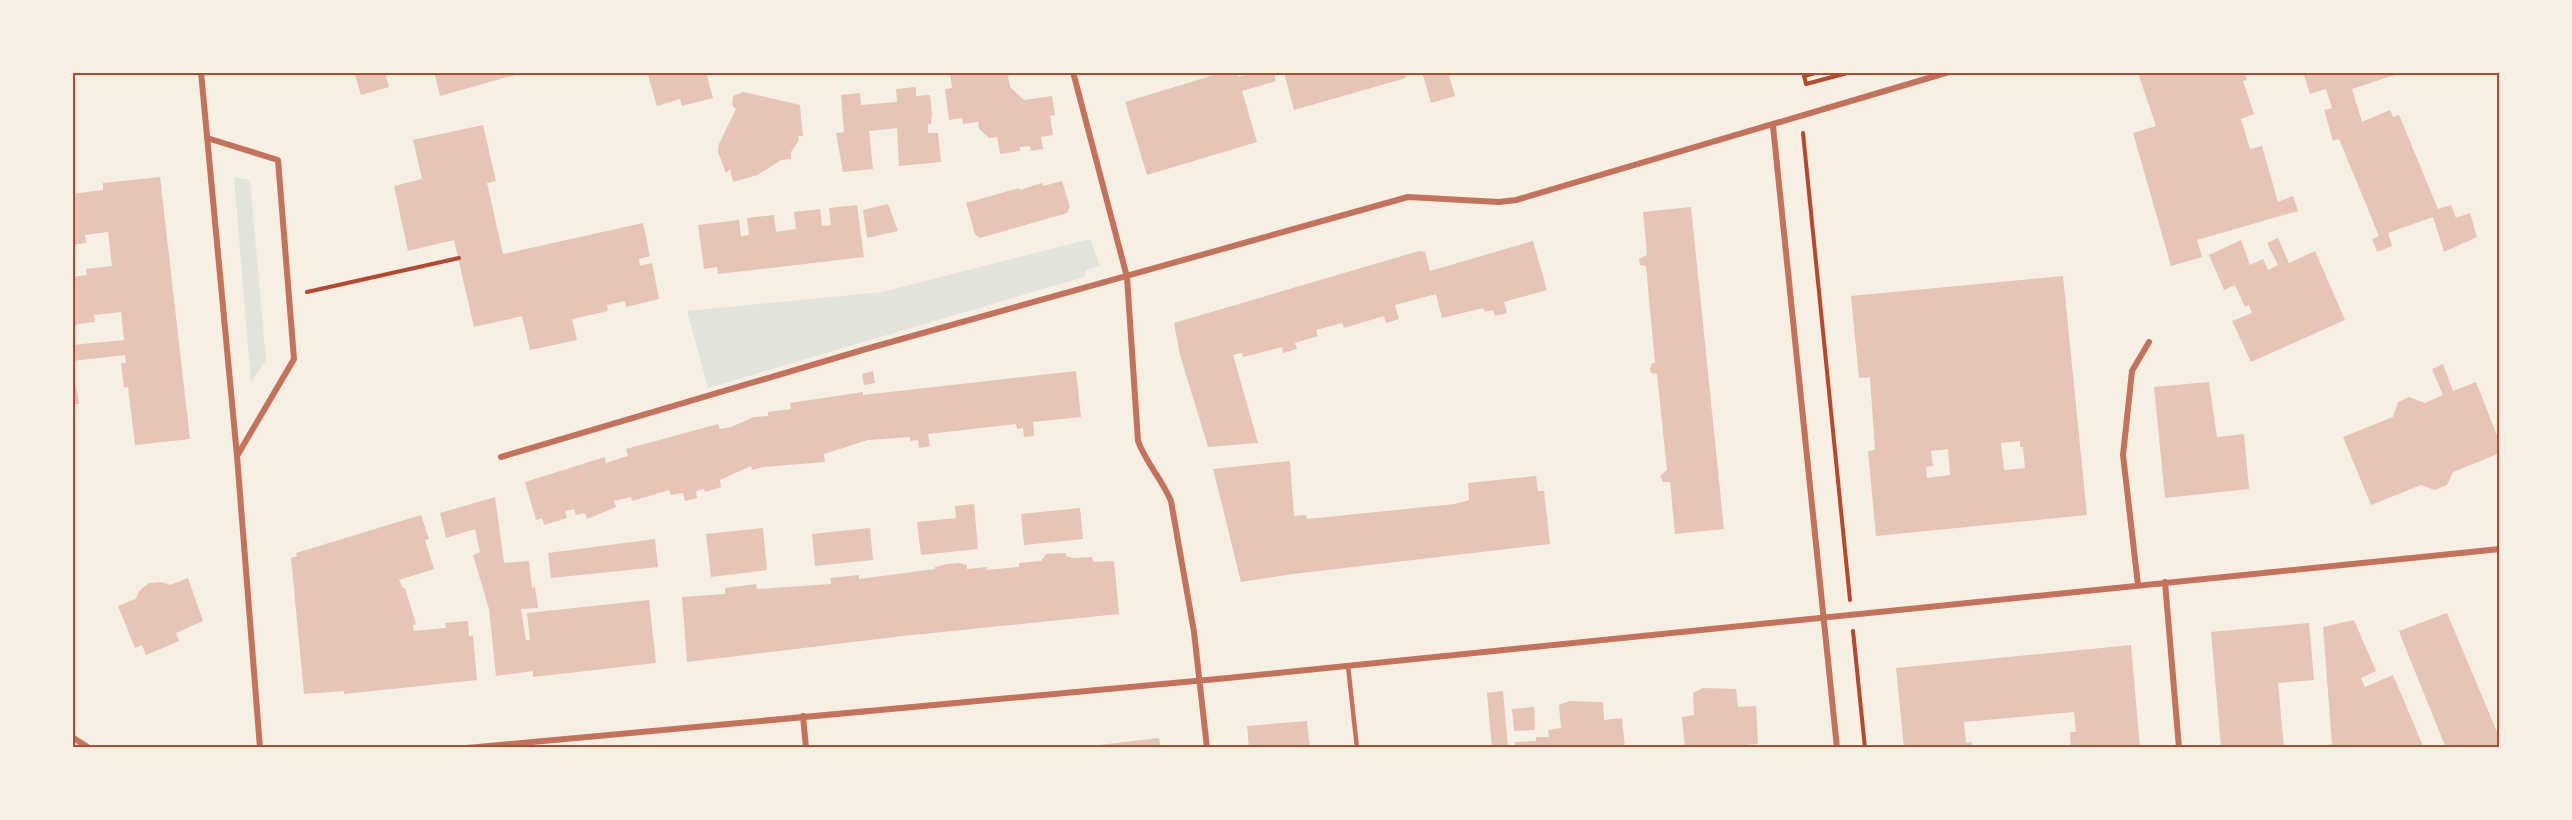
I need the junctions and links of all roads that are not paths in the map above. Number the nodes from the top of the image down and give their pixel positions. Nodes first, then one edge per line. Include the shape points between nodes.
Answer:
1 (201, 72) edge
2 (1073, 72) edge
3 (1949, 72) edge
4 (1773, 126) junction
5 (207, 138) junction
6 (1127, 277) junction
7 (2150, 342) dead end
8 (237, 456) junction
9 (501, 457) dead end
10 (2500, 549) edge
11 (2165, 582) junction
12 (2138, 585) junction
13 (1824, 617) junction
14 (1348, 666) junction
15 (1200, 681) junction
16 (803, 717) junction
17 (72, 736) edge
18 (530, 745) edge
19 (89, 748) edge
20 (260, 748) edge
21 (467, 748) edge
22 (806, 748) edge
23 (1207, 748) edge
24 (1357, 748) edge
25 (1837, 748) edge
26 (2179, 748) edge

1 - 5 street
2 - 6 street
3 - 4 street
4 - 6 street via 1516,200 1478,202 1408,196
4 - 13 street
5 - 8 street
5 - 8 street via 278,160 294,358
6 - 9 street
6 - 15 street via 1138,441 1144,458 1164,482 1171,501
7 - 12 street via 2132,371 2123,455
8 - 20 street
10 - 11 street
11 - 12 street
11 - 26 street
12 - 13 street
13 - 14 street
13 - 25 street
14 - 15 street
14 - 24 lane
15 - 16 street
15 - 23 street
16 - 18 street
16 - 22 street
17 - 19 street
18 - 21 street

